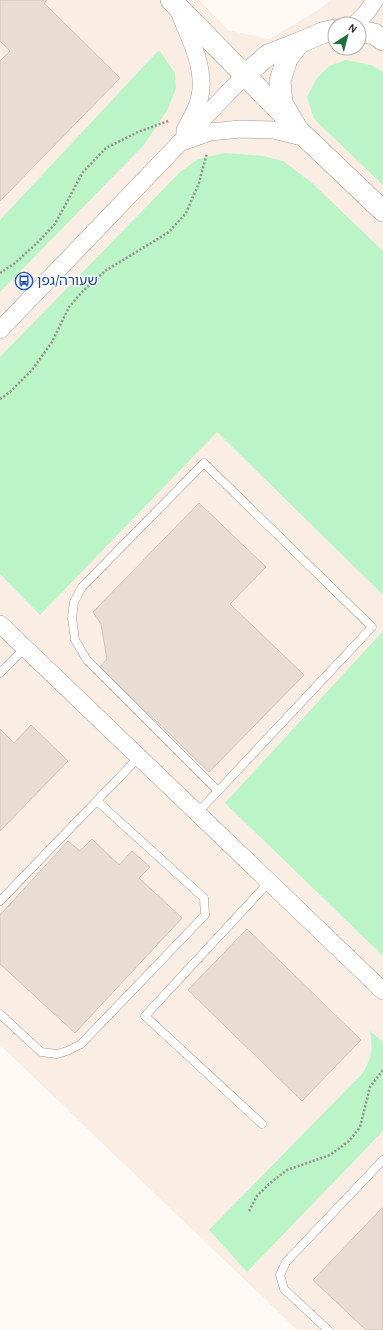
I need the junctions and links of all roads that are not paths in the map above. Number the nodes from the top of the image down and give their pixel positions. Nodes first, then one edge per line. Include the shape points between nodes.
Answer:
1 (375, 0) edge
2 (174, 3) edge
3 (363, 16) edge
4 (327, 32) edge
5 (367, 33) edge
6 (383, 40) edge
7 (299, 43) junction
8 (245, 75) junction
9 (302, 134) junction
10 (178, 144) junction
11 (383, 211) edge
12 (0, 330) edge
13 (0, 624) edge
14 (25, 648) junction
15 (0, 673) edge
16 (139, 757) junction
17 (218, 791) junction
18 (97, 800) junction
19 (197, 813) junction
20 (269, 882) junction
21 (0, 901) edge
22 (383, 991) edge
23 (0, 1014) edge
24 (262, 1124) dead end
25 (383, 1160) edge
26 (328, 1330) edge

1 - 3 street
2 - 8 street
2 - 10 street via 200,66 201,90 195,111
4 - 7 street
5 - 6 street
7 - 8 street via 268,55
7 - 9 street via 286,59 280,81 282,103
8 - 9 street
8 - 10 street
9 - 10 street via 241,129 210,132
9 - 11 street
10 - 12 street
13 - 14 street
14 - 15 lane
14 - 16 street
16 - 18 lane
16 - 19 street
17 - 17 lane via 372,627 204,463 82,587 74,602 72,618 75,640 88,660
17 - 19 lane
18 - 21 lane
18 - 23 lane via 204,898 205,915 81,1044 67,1051 57,1054 41,1052
19 - 20 street
20 - 22 street
20 - 24 lane via 145,1016
25 - 26 lane via 286,1262 280,1275 284,1289

